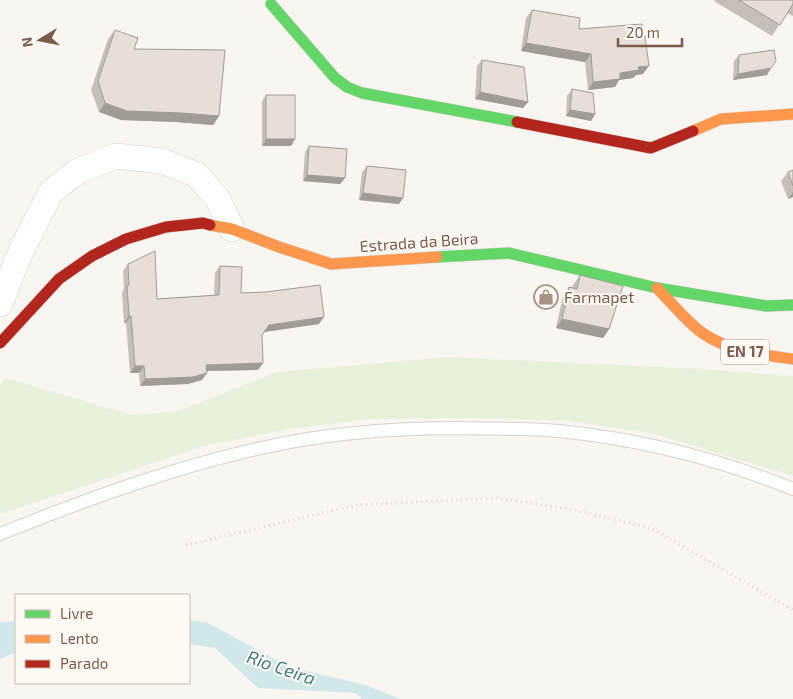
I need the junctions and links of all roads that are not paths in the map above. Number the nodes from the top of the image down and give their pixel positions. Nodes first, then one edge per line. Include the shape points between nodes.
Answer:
1 (271, 4) dead end
2 (793, 114) edge
3 (232, 229) junction
4 (657, 288) junction
5 (737, 300) junction
6 (0, 304) edge
7 (793, 305) edge
8 (722, 309) dead end
9 (0, 343) edge
10 (793, 359) edge
11 (793, 489) edge
12 (0, 534) edge

1 - 2 main road via 336,78 362,93 651,148 721,119
3 - 4 main road, Estrada da Beira via 331,264 509,253
3 - 6 street via 217,198 197,175 162,161 116,156 78,170 51,192 21,251
3 - 9 main road, Estrada da Beira via 203,223 166,227 126,239 92,256 59,279
4 - 5 main road, Estrada da Beira
4 - 10 main road, EN 17 via 728,346
5 - 7 main road, Estrada da Beira via 766,306
5 - 8 main road
11 - 12 lane via 696,457 596,436 513,429 397,430 302,440 224,456 131,484

